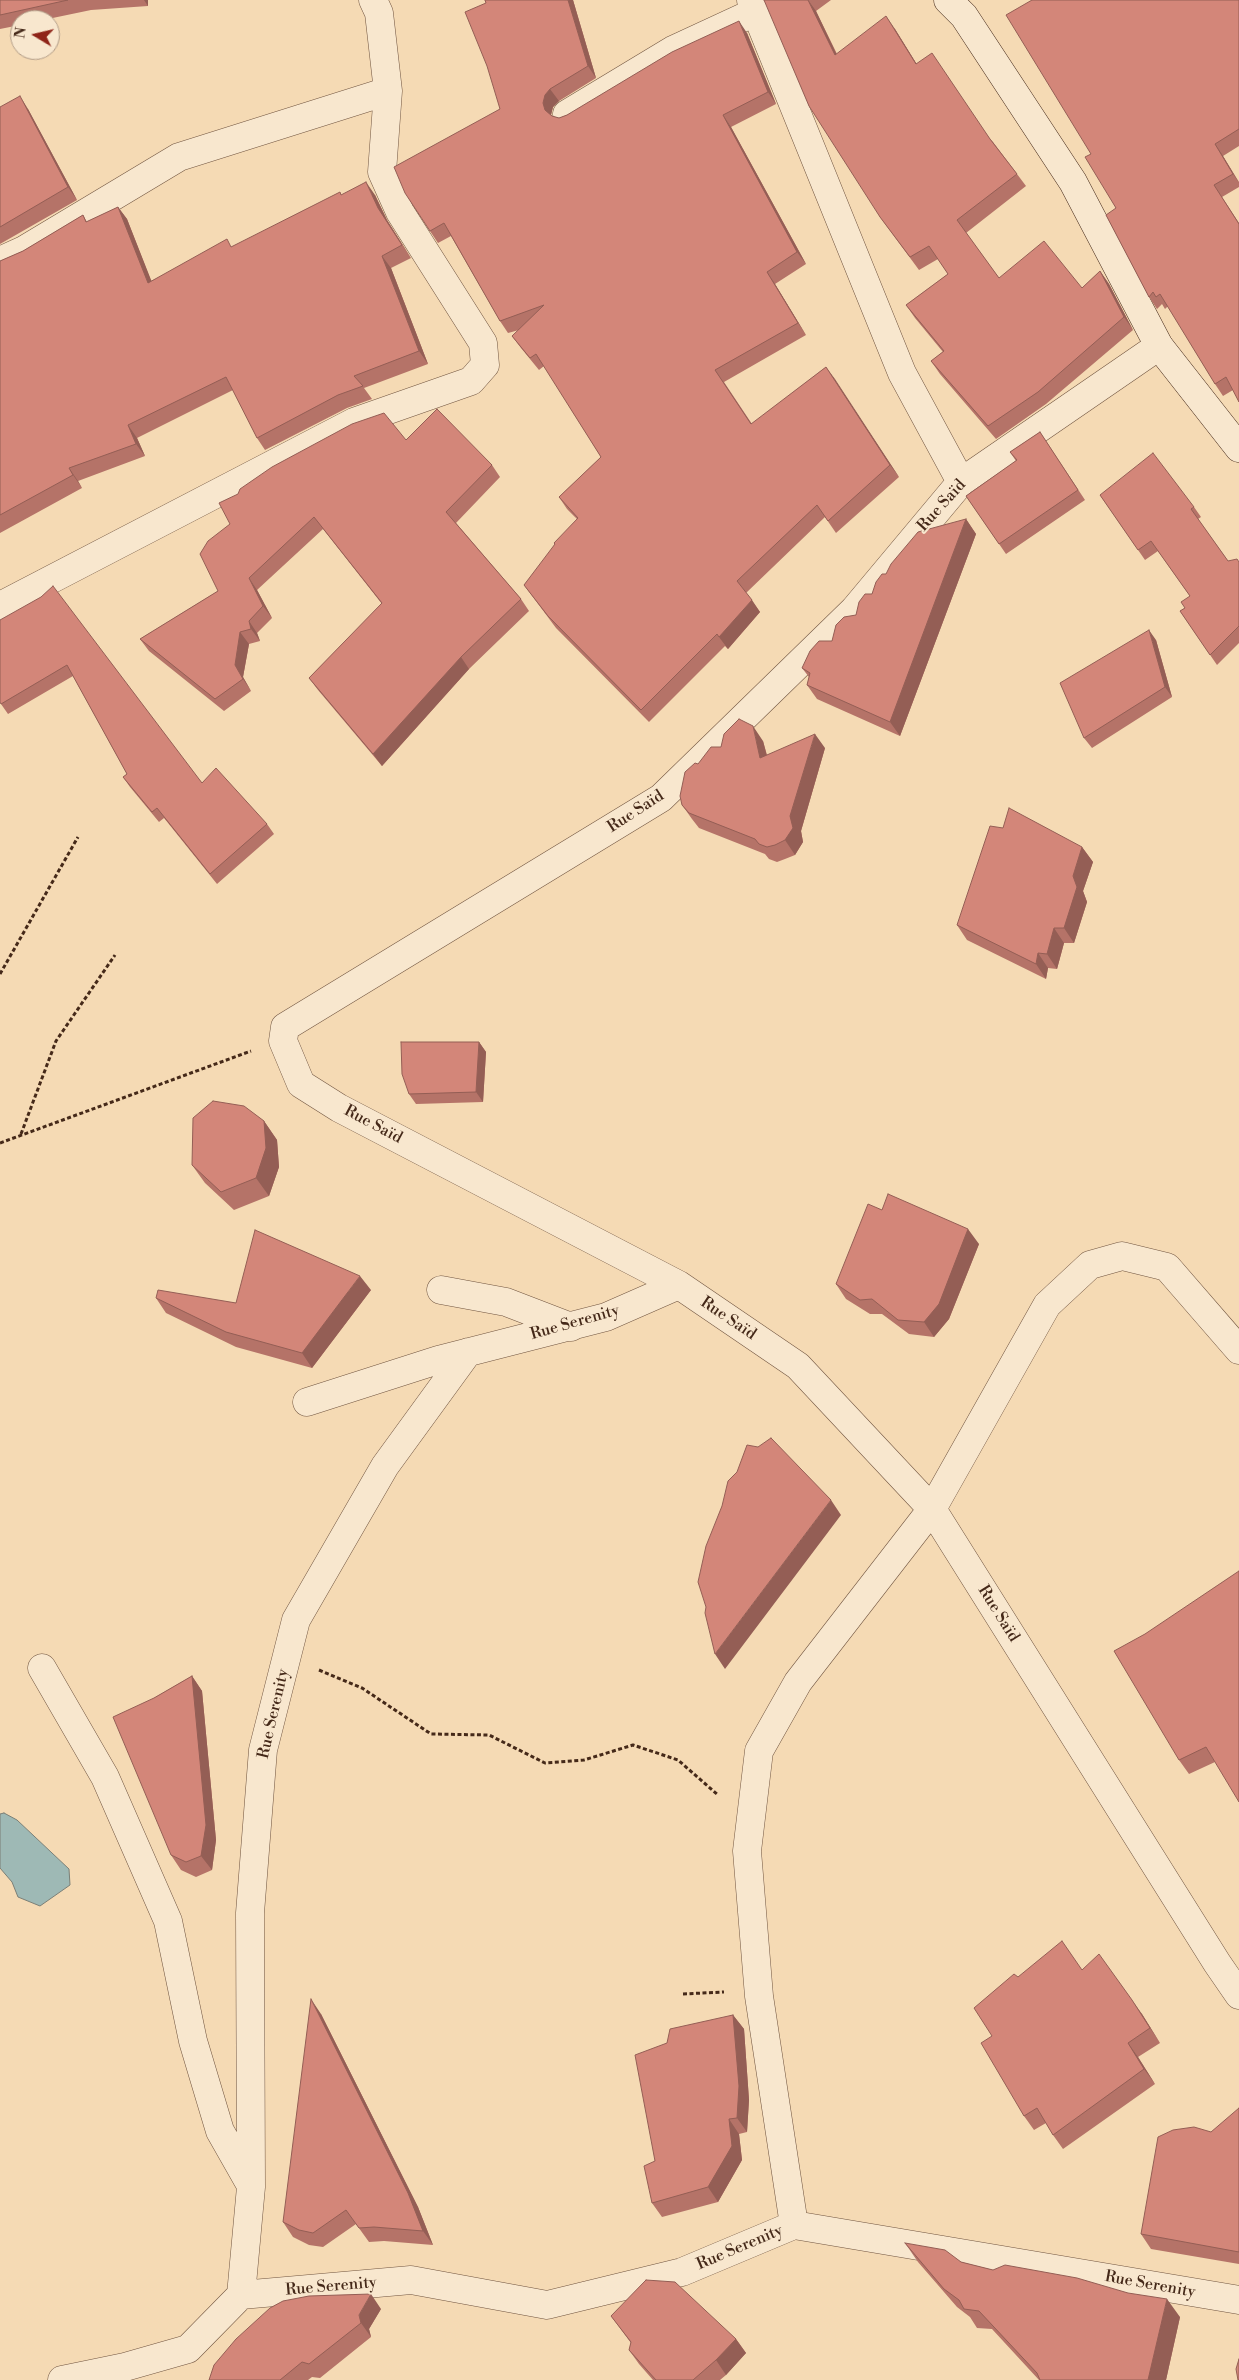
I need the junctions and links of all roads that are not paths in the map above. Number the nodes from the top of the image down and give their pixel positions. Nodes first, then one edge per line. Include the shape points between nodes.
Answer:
1 (373, 0) edge
2 (948, 0) edge
3 (753, 6) edge
4 (388, 91) junction
5 (567, 114) edge
6 (0, 261) edge
7 (1159, 346) junction
8 (1239, 448) edge
9 (961, 482) junction
10 (0, 606) edge
11 (679, 1286) junction
12 (441, 1290) dead end
13 (571, 1327) junction
14 (1239, 1350) edge
15 (468, 1352) junction
16 (308, 1402) dead end
17 (932, 1509) junction
18 (42, 1668) dead end
19 (1239, 1995) edge
20 (251, 2186) junction
21 (794, 2225) junction
22 (241, 2295) junction
23 (1239, 2300) edge
24 (62, 2380) edge

1 - 4 street via 379,13
2 - 7 street via 964,16 1073,182
3 - 5 street
3 - 9 street via 902,373
4 - 6 street via 179,156 24,250
4 - 10 street via 382,172 400,212 483,343 485,364 471,381 354,422
7 - 8 street
7 - 9 street, Rue Saïd
9 - 11 street, Rue Saïd via 854,610 661,798 285,1027 283,1040 301,1084 339,1108
11 - 13 street, Rue Serenity via 606,1318
11 - 17 street, Rue Saïd via 798,1366
12 - 13 street via 506,1302
13 - 15 street, Rue Serenity
14 - 17 street via 1167,1267 1122,1256 1090,1265 1047,1305
15 - 16 street, Rue Serenity
15 - 20 street, Rue Serenity via 386,1466 296,1620 287,1653 263,1750 250,1913
17 - 19 street, Rue Saïd
17 - 21 street via 798,1682 758,1751 748,1851 759,1996
18 - 20 street via 105,1777 168,1921 194,2041 220,2131
20 - 22 street, Rue Serenity
21 - 22 street, Rue Serenity via 682,2272 547,2305 411,2280
21 - 23 street, Rue Serenity
22 - 24 street via 188,2349

